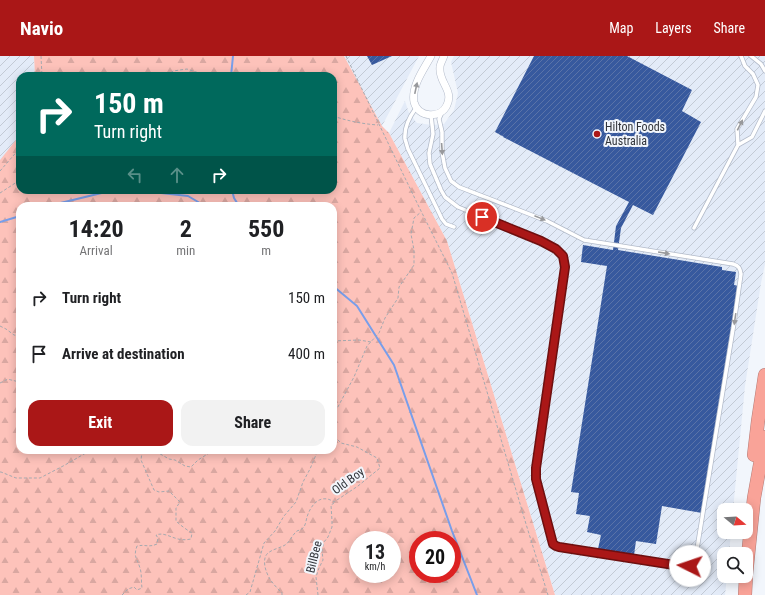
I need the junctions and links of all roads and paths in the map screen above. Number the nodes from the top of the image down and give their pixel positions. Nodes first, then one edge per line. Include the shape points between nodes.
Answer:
1 (41, 56) edge
2 (346, 56) edge
3 (430, 56) edge
4 (444, 56) edge
5 (741, 56) edge
6 (751, 56) edge
7 (765, 71) edge
8 (42, 72) edge
9 (171, 72) edge
10 (196, 72) edge
11 (417, 107) junction
12 (442, 111) junction
13 (765, 111) edge
14 (431, 115) junction
15 (337, 117) edge
16 (379, 125) junction
17 (738, 145) junction
18 (16, 153) edge
19 (0, 171) edge
20 (16, 183) edge
21 (0, 193) edge
22 (421, 212) junction
23 (454, 227) dead end
24 (694, 228) dead end
25 (0, 326) edge
26 (16, 335) edge
27 (337, 341) edge
28 (371, 342) junction
29 (765, 375) edge
30 (16, 381) edge
31 (0, 383) edge
32 (337, 409) edge
33 (765, 437) edge
34 (337, 439) edge
35 (84, 454) edge
36 (142, 454) edge
37 (160, 454) edge
38 (208, 454) edge
39 (316, 454) edge
40 (0, 472) edge
41 (754, 498) junction
42 (334, 502) junction
43 (749, 547) edge
44 (746, 583) edge
45 (122, 595) edge
46 (246, 595) edge
47 (282, 595) edge
48 (318, 595) edge
49 (548, 595) edge
50 (745, 595) edge

1 - 8 path
2 - 16 path
11 -> 3 street via 414,102 414,90
4 - 12 street via 440,76 449,92 449,100
17 -> 5 lane via 736,129 756,96 758,85
6 - 7 lane
9 - 10 path via 187,69
11 - 14 street via 421,112
11 - 23 lane via 406,130 408,149 442,219
12 - 14 street
12 -> 14 lane via 439,120 445,168 451,182 459,187 547,221 584,240 733,264 740,269 733,331 693,564 687,567 553,544 536,479 536,468 565,267 563,256 541,241 458,207 445,197 430,164 429,153 433,134
13 - 17 lane via 752,137
15 - 16 path
16 - 22 path
17 - 24 lane
18 - 19 path
20 - 21 path
22 - 28 path via 414,218 411,234 414,265 399,287 398,298 379,333
22 - 49 path via 452,273
25 - 26 path
27 - 28 path
28 - 32 path
29 - 41 highway via 751,483
30 - 31 path
33 - 41 highway
34 - 42 path, Old Boy via 377,458 380,468
35 - 40 path via 40,478 16,478
36 - 45 path via 141,460 154,490 169,491 180,502 176,508 176,521 192,533 191,539 184,540 159,534 156,535 157,544 150,547 138,546 135,552 142,588 128,589
37 - 38 path via 191,467
39 - 46 path via 296,502 264,543 250,592
41 - 43 highway
42 - 47 path, Old Boy via 323,498 319,500 309,511 303,529 297,531 285,545 265,557 267,573
42 - 48 path, BillBee via 331,505 332,528 324,542 323,560 316,577
44 - 50 highway

